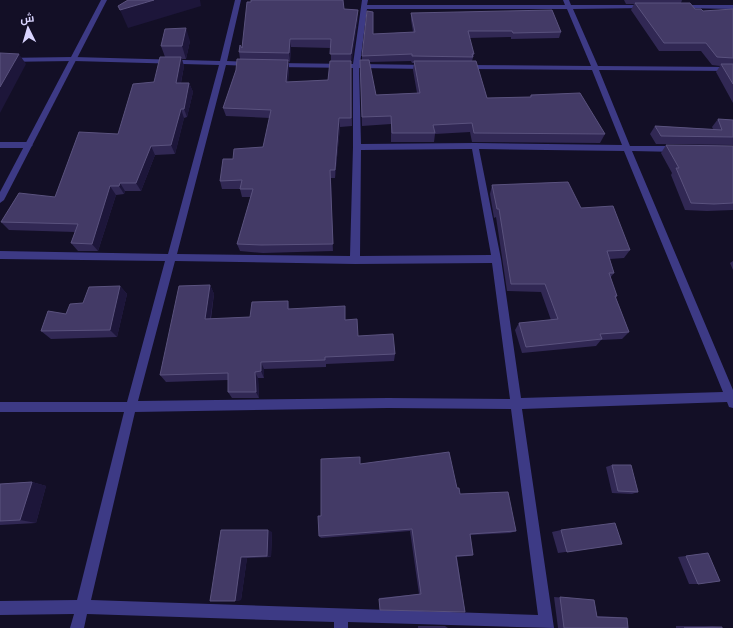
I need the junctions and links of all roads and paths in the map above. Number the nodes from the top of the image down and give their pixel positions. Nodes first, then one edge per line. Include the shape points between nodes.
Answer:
1 (104, 0) edge
2 (238, 0) edge
3 (694, 0) edge
4 (364, 3) edge
5 (450, 3) edge
6 (568, 3) edge
7 (654, 7) edge
8 (677, 7) edge
9 (700, 7) junction
10 (733, 7) edge
11 (74, 59) junction
12 (0, 60) edge
13 (223, 64) junction
14 (254, 65) edge
15 (270, 65) edge
16 (356, 66) junction
17 (436, 67) edge
18 (460, 67) edge
19 (595, 68) junction
20 (733, 69) edge
21 (0, 144) edge
22 (29, 144) junction
23 (475, 146) junction
24 (357, 147) junction
25 (627, 149) junction
26 (687, 149) edge
27 (0, 200) edge
28 (0, 254) edge
29 (172, 257) junction
30 (496, 259) junction
31 (355, 260) junction
32 (732, 399) edge
33 (515, 404) junction
34 (0, 407) edge
35 (131, 407) junction
36 (82, 607) junction
37 (0, 608) edge
38 (341, 622) edge
39 (546, 625) edge
40 (77, 628) edge

1 - 11 street
2 - 13 street
3 - 9 street
4 - 5 street
4 - 16 street
5 - 6 street
6 - 7 street
6 - 19 street
8 - 9 street
9 - 10 street
11 - 12 street
11 - 13 street
11 - 22 street
13 - 14 street
13 - 29 street
15 - 16 street
16 - 17 street
16 - 24 street
18 - 19 street
19 - 20 street
19 - 25 street
21 - 22 street
22 - 27 street
23 - 24 street
23 - 25 street
23 - 30 street
24 - 31 street
25 - 26 street
25 - 32 street
28 - 29 street
29 - 31 street
29 - 35 street
30 - 31 street
30 - 33 street
32 - 33 street
33 - 35 street
33 - 39 street
34 - 35 street
35 - 36 street
36 - 37 street
36 - 38 street
36 - 40 street
38 - 39 street

